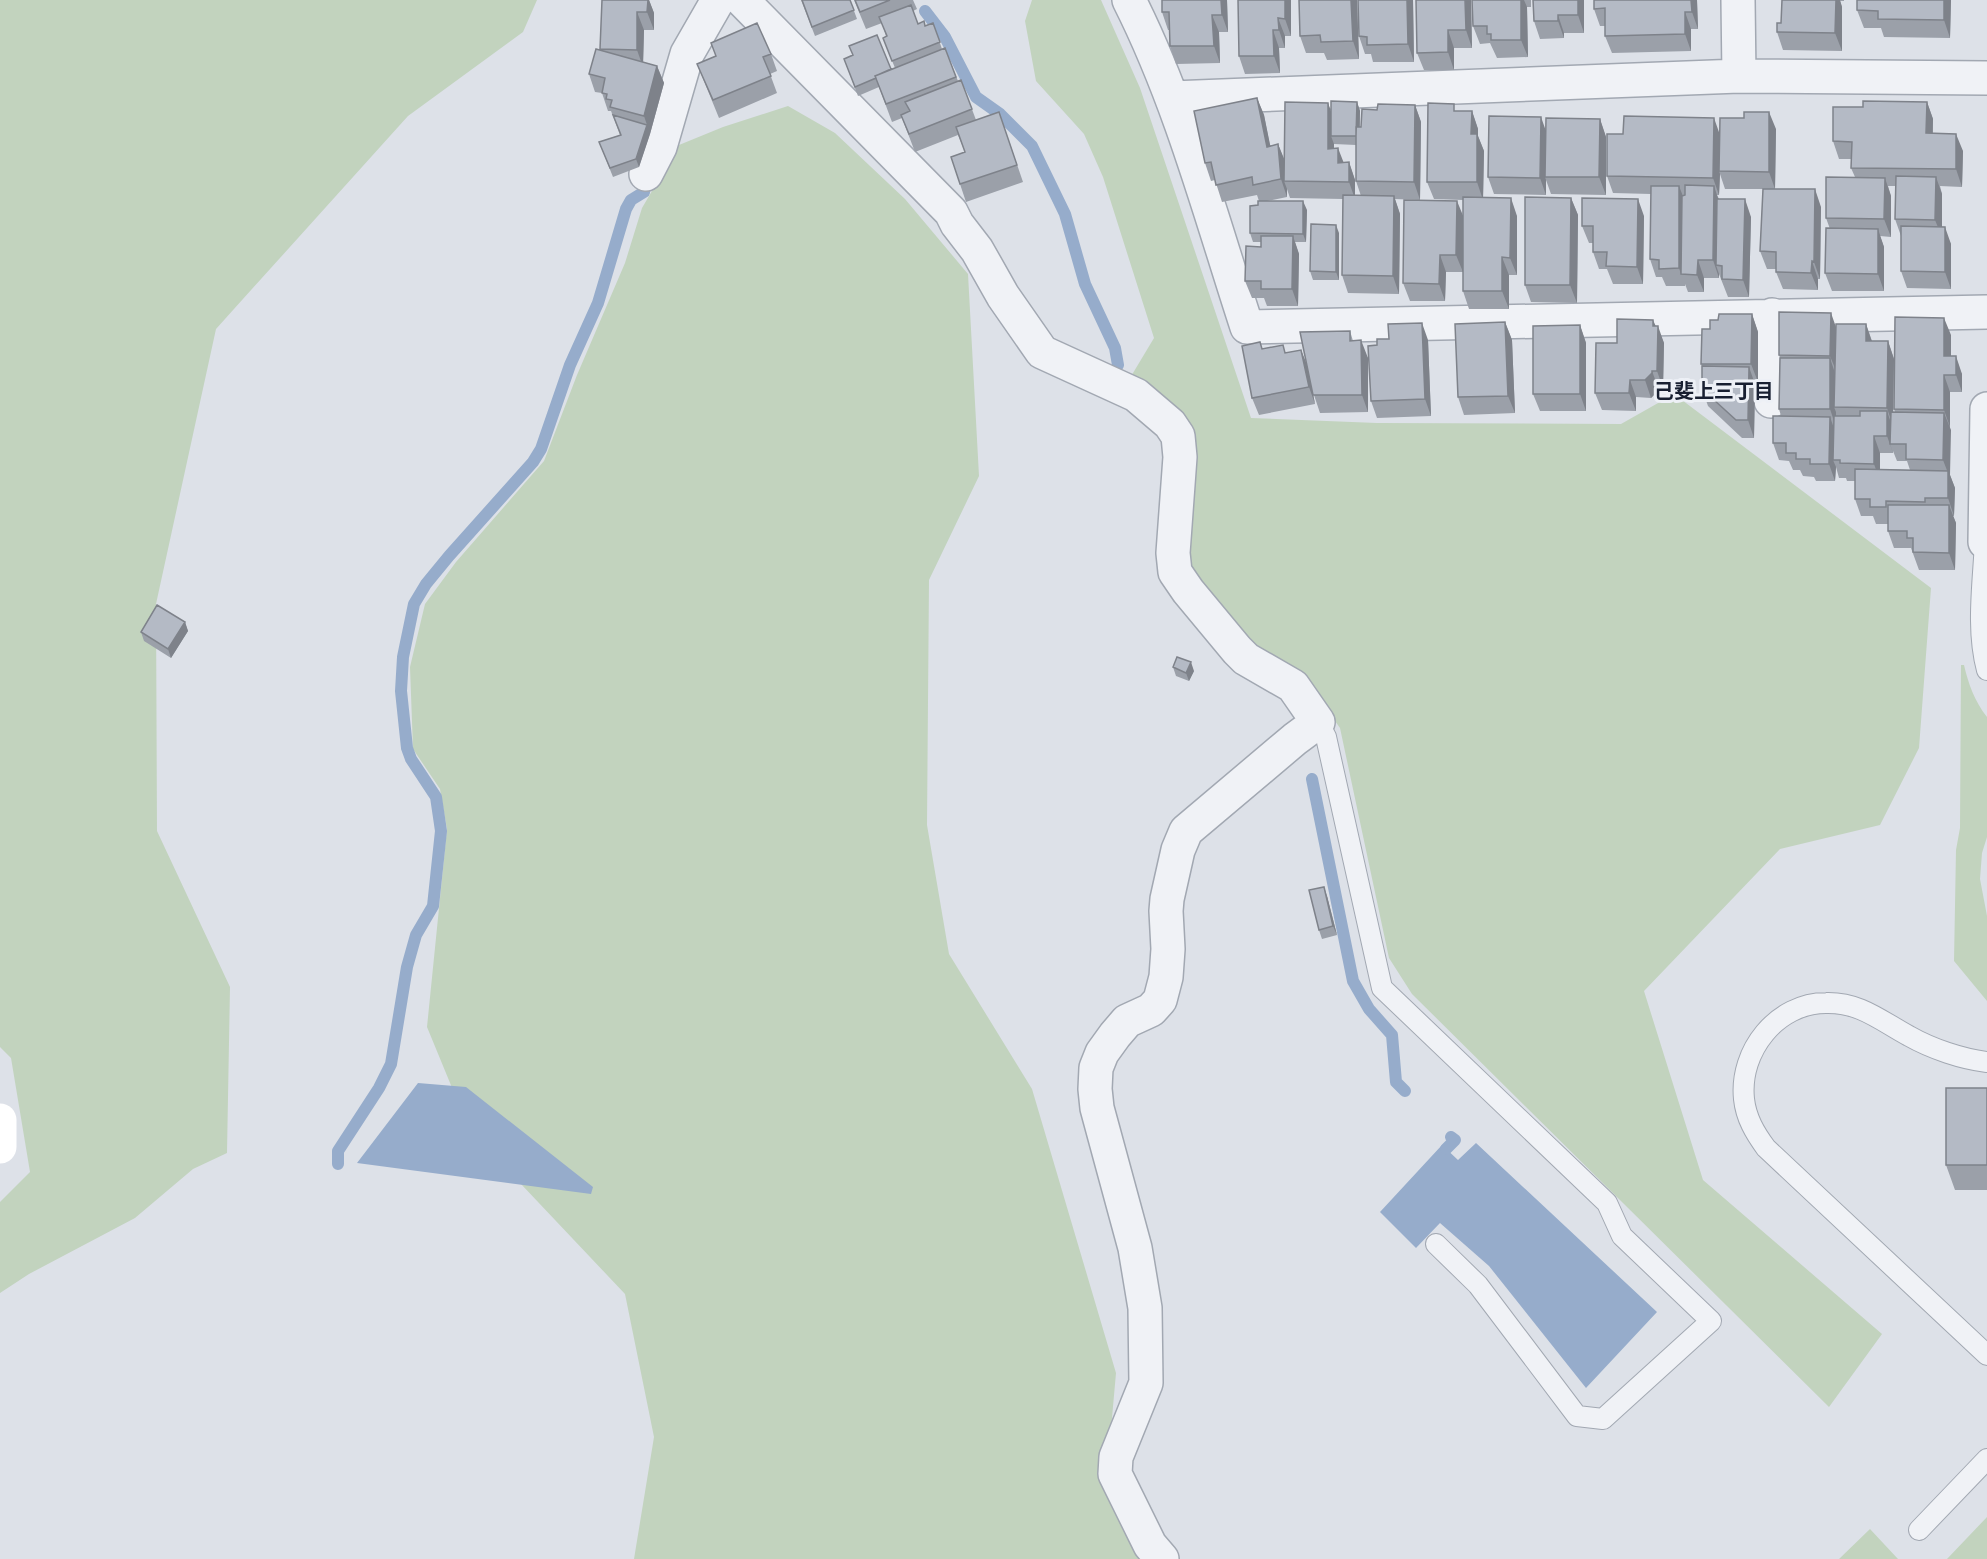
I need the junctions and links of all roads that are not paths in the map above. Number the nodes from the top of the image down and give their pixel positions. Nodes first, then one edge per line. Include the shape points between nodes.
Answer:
1 (718, 0) edge
2 (742, 0) edge
3 (1129, 0) edge
4 (1738, 0) edge
5 (1739, 76) junction
6 (1987, 78) edge
7 (1172, 98) junction
8 (646, 174) dead end
9 (1987, 312) edge
10 (1772, 315) junction
11 (1771, 401) dead end
12 (1987, 409) edge
13 (1986, 542) edge
14 (1987, 670) edge
15 (1318, 722) junction
16 (1987, 1062) edge
17 (0, 1120) edge
18 (0, 1147) edge
19 (1436, 1244) dead end
20 (1987, 1355) edge
21 (1987, 1459) edge
22 (1919, 1530) dead end
23 (1162, 1559) edge

1 - 8 street via 687,54 660,147
2 - 15 street via 951,212 1002,296 1042,352 1136,395 1170,424 1178,436 1180,457 1175,572 1237,650 1293,686
3 - 7 street
4 - 5 street
5 - 6 street
5 - 7 street
7 - 10 street via 1246,327
9 - 10 street
10 - 11 street
12 - 13 street
13 - 14 lane via 1982,617
15 - 19 lane via 1326,737 1382,988 1607,1203 1622,1236 1711,1321 1603,1419 1577,1416 1478,1285
15 - 23 street via 1186,831 1167,899 1168,949 1160,1000 1151,1010 1127,1021 1102,1053 1096,1068 1097,1108 1135,1248 1145,1308 1146,1383 1116,1456 1115,1474 1150,1545
16 - 20 lane via 1911,1038 1858,1007 1815,1004 1779,1019 1764,1033 1747,1068 1744,1098 1751,1126 1766,1148
17 - 18 main road
21 - 22 lane

